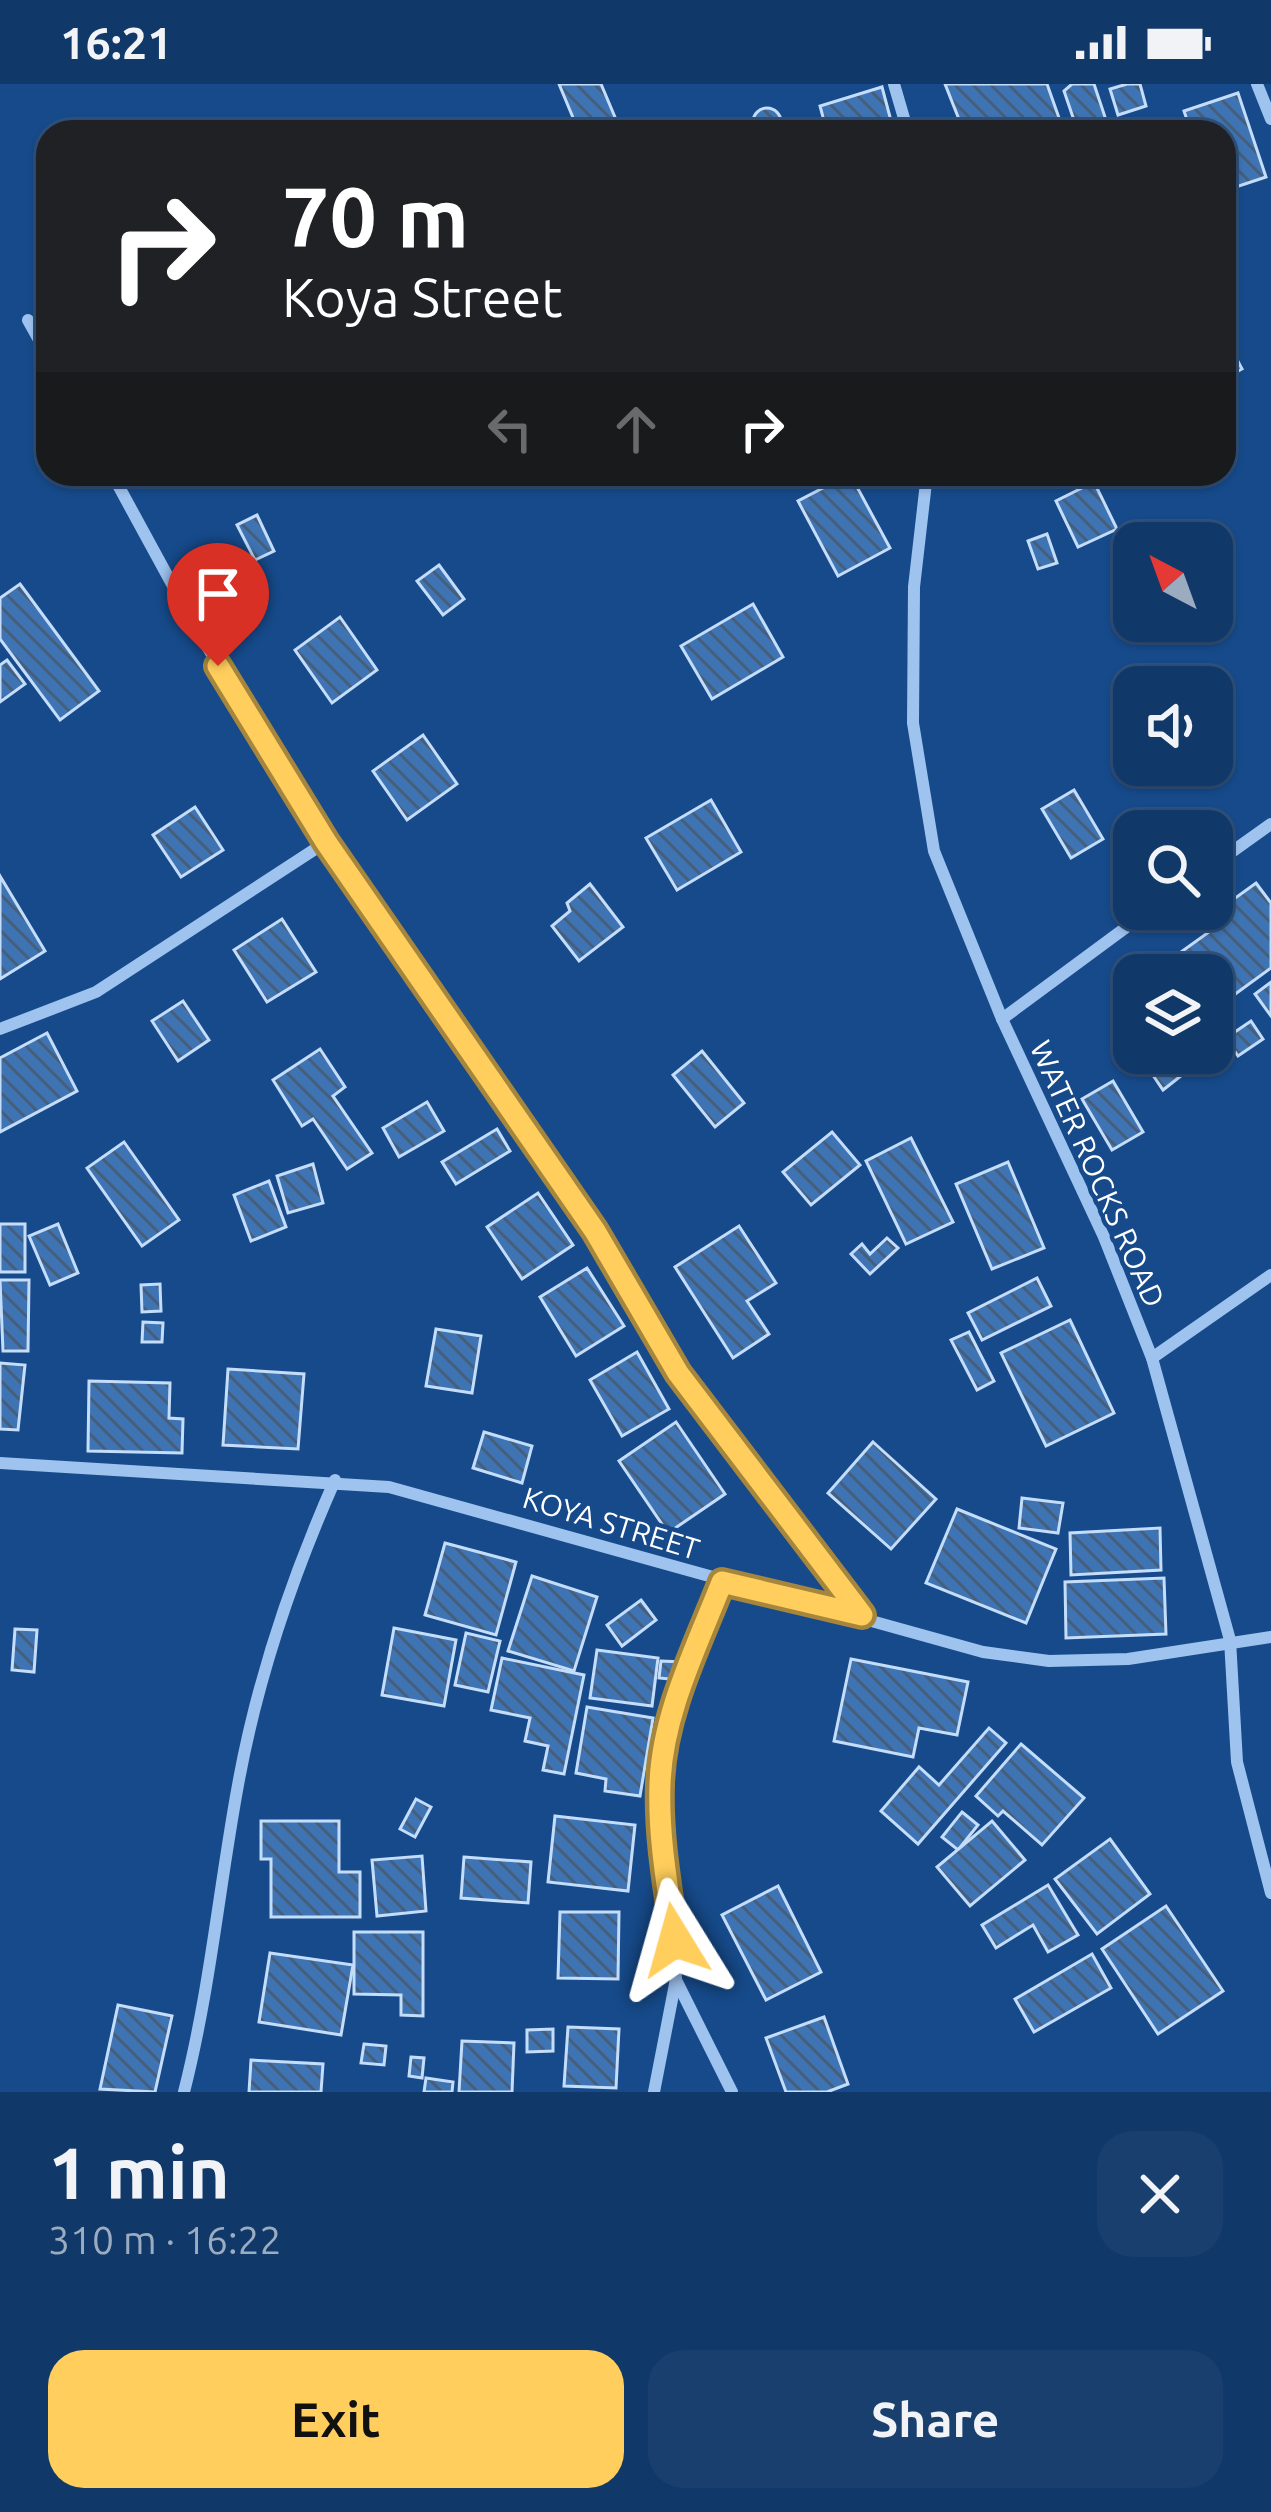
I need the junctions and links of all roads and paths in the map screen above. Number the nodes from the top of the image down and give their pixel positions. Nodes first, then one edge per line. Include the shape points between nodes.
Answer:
1 (894, 84) edge
2 (1257, 84) edge
3 (1271, 119) edge
4 (904, 120) edge
5 (28, 320) dead end
6 (36, 334) edge
7 (119, 486) edge
8 (926, 486) edge
9 (1271, 824) edge
10 (326, 842) junction
11 (1233, 851) edge
12 (1123, 930) edge
13 (1002, 1019) junction
14 (0, 1029) edge
15 (1271, 1275) edge
16 (1152, 1358) junction
17 (0, 1463) edge
18 (335, 1480) junction
19 (722, 1582) junction
20 (862, 1615) junction
21 (1271, 1637) edge
22 (1230, 1640) junction
23 (1271, 1893) edge
24 (676, 1979) junction
25 (184, 2092) edge
26 (654, 2092) edge
27 (732, 2092) edge

1 - 4 street
2 - 3 street
5 - 6 street
7 - 10 street
8 - 13 street, WATER ROCKS ROAD via 914,587 921,784 934,850
9 - 11 street
10 - 14 street via 96,992
10 - 20 street via 595,1231 678,1373
12 - 13 street
13 - 16 street, WATER ROCKS ROAD
15 - 16 street
16 - 22 street, WATER ROCKS ROAD
17 - 18 street, KOYA STREET
18 - 19 street, KOYA STREET via 476,1508
18 - 25 street via 268,1659 238,1784 208,2000
19 - 20 street, KOYA STREET
19 - 24 street via 680,1689 660,1780
20 - 22 street, KOYA STREET via 983,1652 1049,1661 1128,1659
21 - 22 street, KOYA STREET
22 - 23 street, WATER ROCKS ROAD via 1237,1762
24 - 26 street
24 - 27 street

